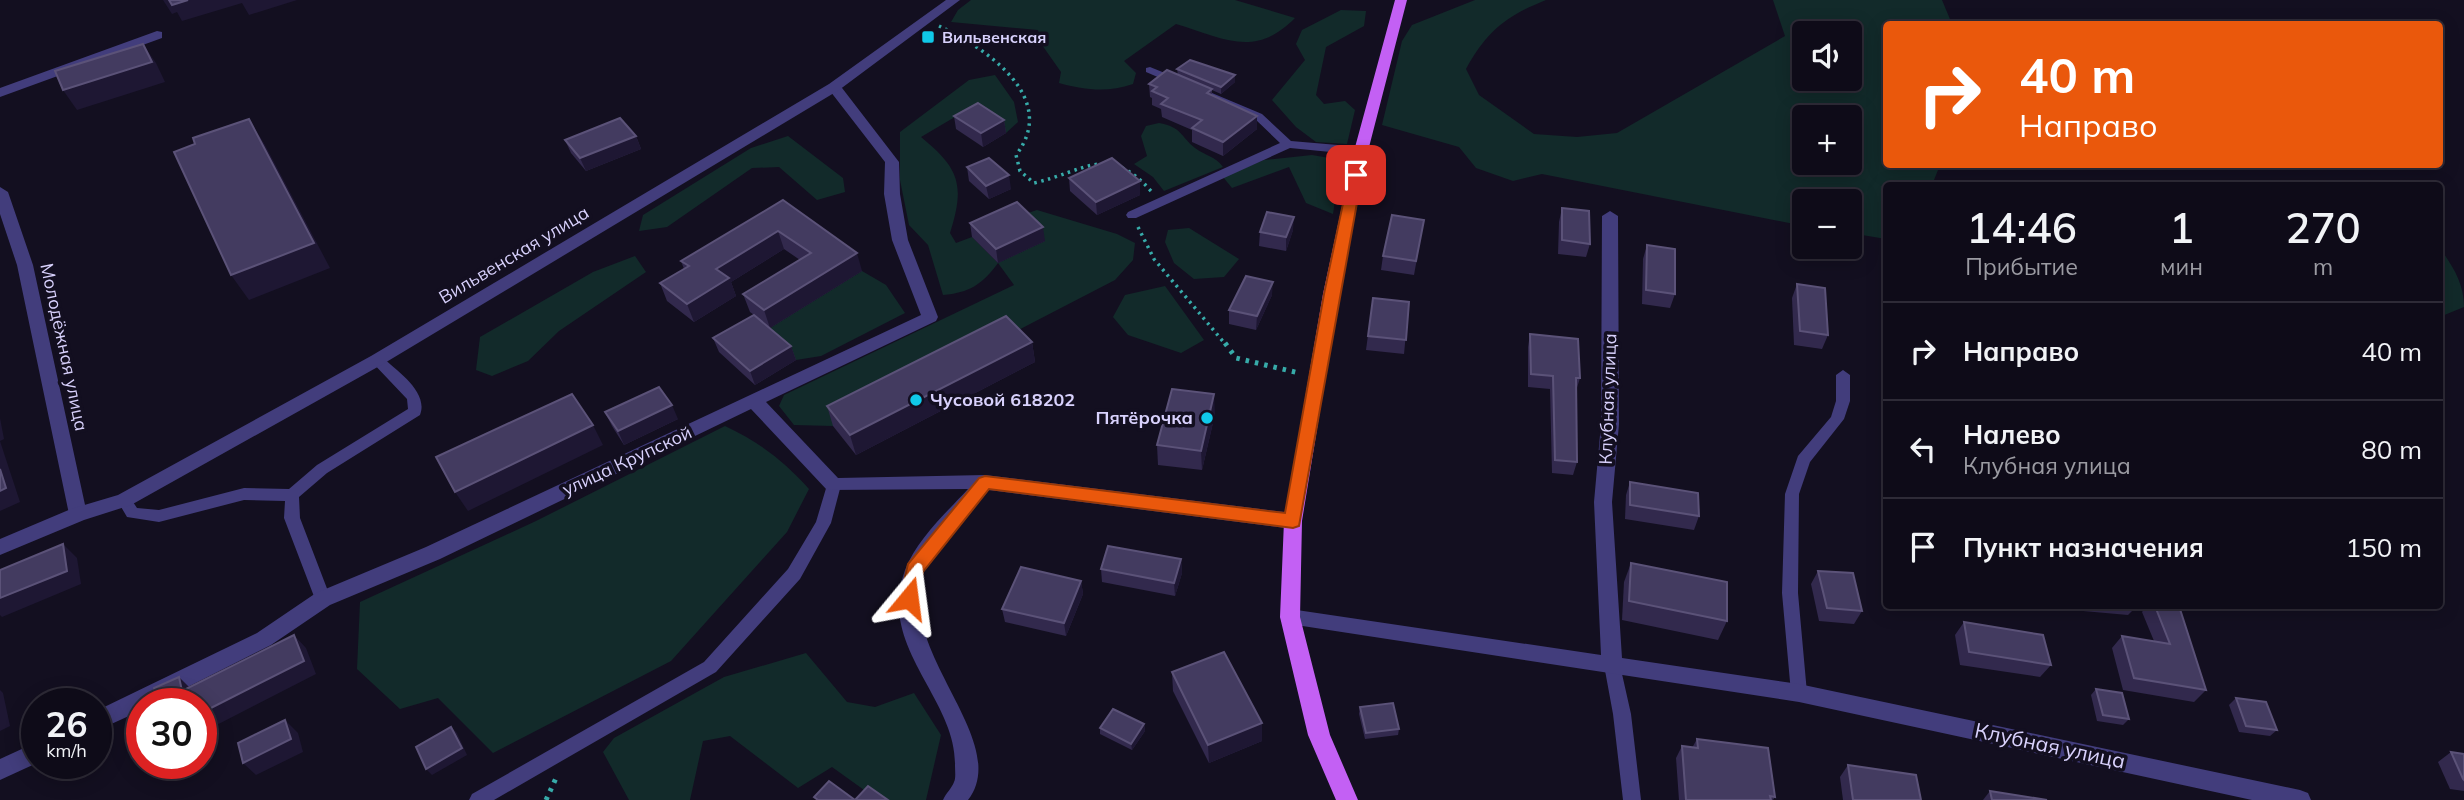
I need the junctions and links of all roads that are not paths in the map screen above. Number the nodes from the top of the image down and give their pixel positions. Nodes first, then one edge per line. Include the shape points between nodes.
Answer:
1 (954, 0) edge
2 (1401, 0) edge
3 (157, 35) dead end
4 (1150, 71) dead end
5 (834, 87) junction
6 (0, 93) edge
7 (1288, 144) junction
8 (1361, 151) junction
9 (0, 192) edge
10 (1132, 215) road end
11 (1610, 216) dead end
12 (377, 360) junction
13 (1843, 375) dead end
14 (753, 400) junction
15 (985, 482) junction
16 (834, 485) junction
17 (292, 495) junction
18 (124, 500) junction
19 (78, 514) junction
20 (1293, 521) junction
21 (0, 547) edge
22 (323, 599) junction
23 (1290, 617) junction
24 (1612, 665) junction
25 (1799, 693) junction
26 (112, 714) edge
27 (21, 759) edge
28 (0, 770) edge
29 (478, 800) edge
30 (954, 800) edge
31 (1347, 800) edge
32 (1632, 800) edge
33 (2300, 800) edge

1 - 5 street, Вильвенская улица
2 - 8 main road
3 - 6 street
4 - 7 lane via 1258,116
5 - 12 street, Вильвенская улица
5 - 14 street, улица Крупской via 892,162 900,240 930,317
7 - 8 lane
7 - 10 lane
8 - 20 main road
9 - 19 street, Молодёжная улица via 25,265
11 - 24 street, Клубная улица via 1609,424 1603,502
12 - 17 lane via 414,397 415,411 321,470
12 - 18 street, Вильвенская улица
13 - 25 lane via 1843,401 1837,419 1803,460 1792,494 1790,593
14 - 16 street
14 - 22 street, улица Крупской via 433,553
15 - 16 street
15 - 20 street
15 - 30 street via 915,570 909,598 910,629 965,753 966,785
16 - 29 lane via 823,523 794,574 710,667
17 - 18 lane via 244,494 159,516 132,513
17 - 22 lane via 292,518
18 - 19 street, Вильвенская улица
19 - 21 street, Вильвенская улица
20 - 23 main road
22 - 26 street, улица Крупской via 264,639
23 - 24 street, Клубная улица
23 - 31 main road via 1319,736
24 - 25 street, Клубная улица
24 - 32 lane
25 - 33 street, Клубная улица
27 - 28 street

